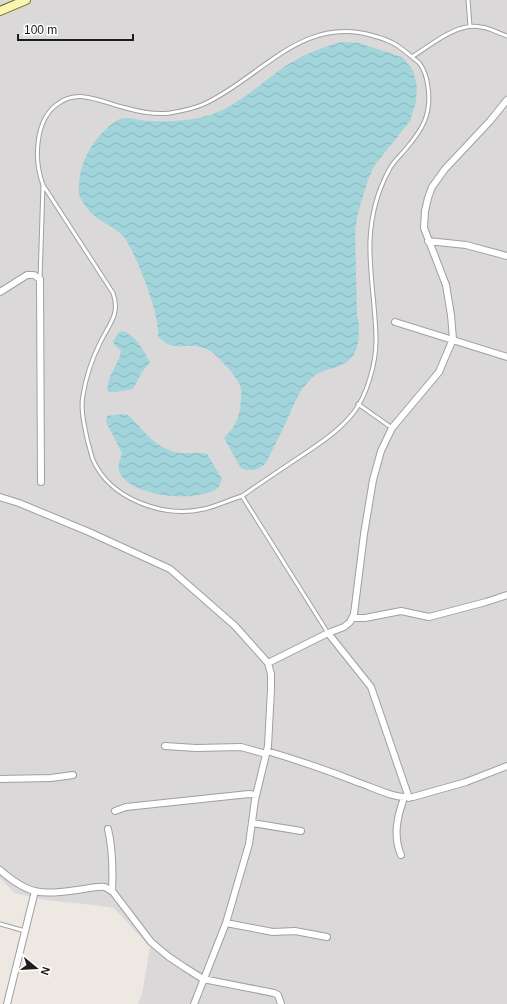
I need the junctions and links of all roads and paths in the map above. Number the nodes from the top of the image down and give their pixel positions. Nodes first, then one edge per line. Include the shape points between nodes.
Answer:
1 (26, 0) edge
2 (468, 0) edge
3 (0, 12) edge
4 (470, 26) junction
5 (507, 36) edge
6 (412, 57) junction
7 (507, 100) edge
8 (43, 185) junction
9 (428, 241) junction
10 (507, 256) edge
11 (40, 279) junction
12 (0, 292) edge
13 (395, 322) dead end
14 (452, 339) junction
15 (507, 357) edge
16 (358, 404) junction
17 (392, 428) junction
18 (41, 482) dead end
19 (242, 496) junction
20 (0, 497) edge
21 (507, 595) edge
22 (352, 618) junction
23 (328, 633) junction
24 (268, 663) junction
25 (165, 746) dead end
26 (267, 752) junction
27 (507, 766) edge
28 (73, 775) dead end
29 (0, 779) edge
30 (256, 795) junction
31 (406, 798) junction
32 (115, 812) dead end
33 (252, 823) junction
34 (108, 829) dead end
35 (301, 831) dead end
36 (401, 855) dead end
37 (0, 870) edge
38 (35, 891) junction
39 (112, 891) junction
40 (226, 923) junction
41 (0, 924) edge
42 (25, 931) junction
43 (328, 937) dead end
44 (203, 979) junction
45 (7, 1004) edge
46 (194, 1004) edge
47 (281, 1004) edge

1 - 3 main road
2 - 4 lane
4 - 5 lane via 480,26
4 - 6 lane via 450,32
6 - 8 lane via 398,45 381,38 358,32 333,32 298,43 231,88 190,110 167,114 144,113 90,97 66,99 47,113 39,132 39,176
6 - 16 lane via 420,64 426,77 428,114 420,132 391,166 372,218 370,242 376,343 373,365
7 - 9 street via 432,187 425,211 424,228
8 - 11 lane
8 - 19 lane via 113,293 116,302 114,318 92,361 82,396 83,422 93,460 105,479 116,490 135,501 164,510 204,509
9 - 10 street via 466,246
9 - 14 street via 446,285
11 - 12 street via 34,275 27,275
11 - 18 street
13 - 14 street
14 - 15 street
14 - 17 street via 439,372
16 - 17 lane
16 - 19 lane via 338,430
17 - 22 street via 381,451 373,480
19 - 23 lane
20 - 24 street via 89,532 170,569 235,626
21 - 22 street via 429,617 401,611
22 - 23 street via 344,627
23 - 24 street
23 - 31 street via 371,687
24 - 26 street via 271,689
25 - 26 street via 241,747
26 - 30 street
26 - 31 street via 307,763 382,792
27 - 31 street via 466,782
28 - 29 street
30 - 32 street via 126,807
30 - 33 street
31 - 36 street via 398,814 396,833
33 - 35 street
33 - 40 street via 246,855
34 - 39 street via 112,848
37 - 38 street via 16,884
38 - 39 street via 48,894 103,887
38 - 42 street
39 - 44 street via 151,942
40 - 43 street via 273,932 294,931
40 - 44 street
41 - 42 lane
42 - 45 street
44 - 46 street
44 - 47 street via 274,993 278,995

